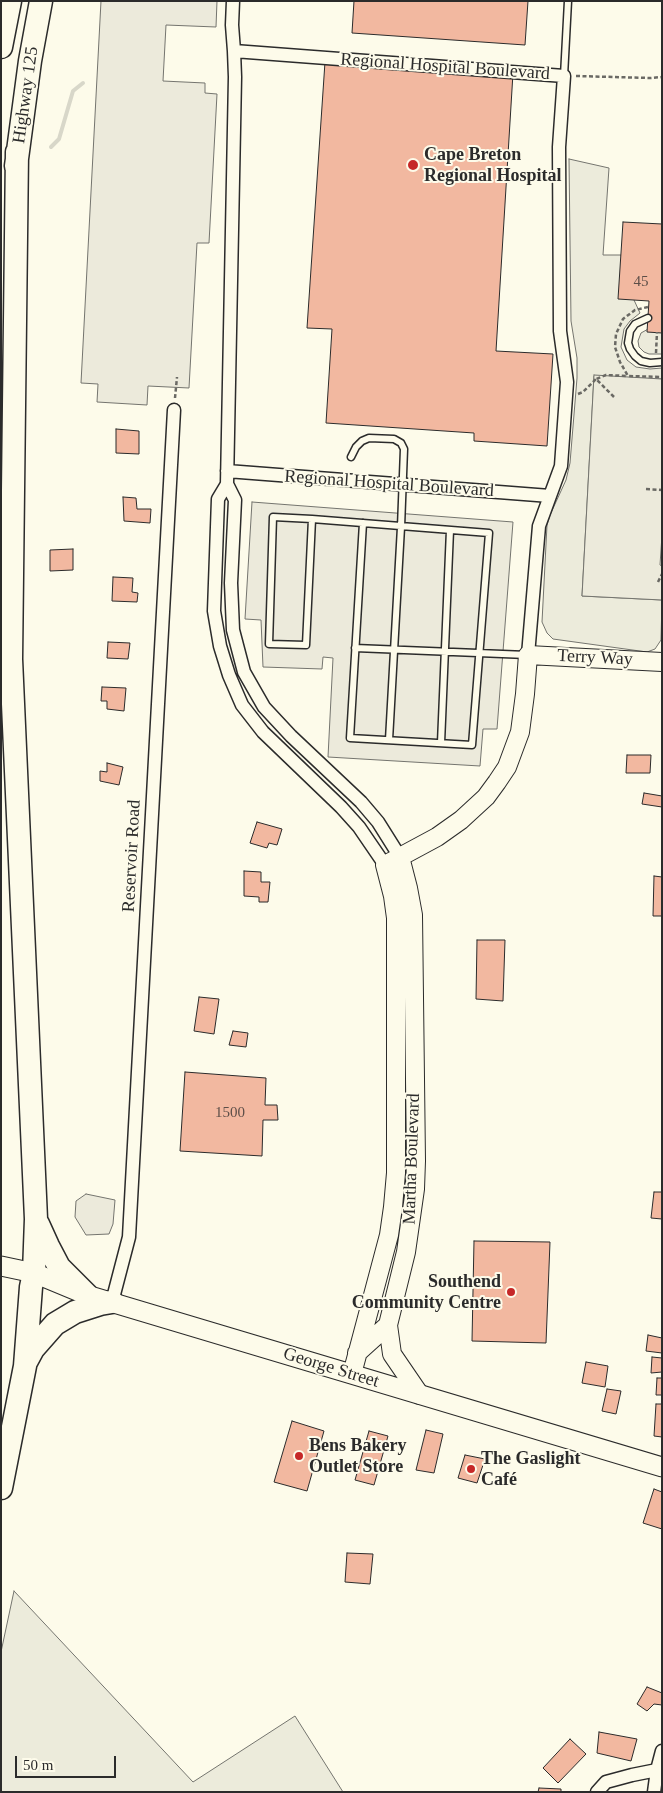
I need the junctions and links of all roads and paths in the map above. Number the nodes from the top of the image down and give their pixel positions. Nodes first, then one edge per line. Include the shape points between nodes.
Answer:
1 (10, 1) edge
2 (41, 1) edge
3 (234, 1) edge
4 (568, 1) edge
5 (1, 47) edge
6 (234, 51) junction
7 (564, 76) junction
8 (662, 77) edge
9 (17, 152) junction
10 (1, 308) edge
11 (648, 318) dead end
12 (662, 362) edge
13 (628, 376) dead end
14 (177, 377) dead end
15 (596, 379) junction
16 (614, 397) dead end
17 (566, 398) junction
18 (174, 410) joint
19 (351, 457) dead end
20 (227, 477) junction
21 (403, 484) junction
22 (646, 489) dead end
23 (662, 490) edge
24 (550, 496) junction
25 (312, 519) junction
26 (363, 524) junction
27 (402, 527) junction
28 (450, 530) junction
29 (662, 574) edge
30 (658, 582) dead end
31 (355, 648) junction
32 (394, 649) junction
33 (445, 651) junction
34 (479, 652) junction
35 (528, 655) junction
36 (662, 662) edge
37 (389, 740) junction
38 (441, 743) junction
39 (392, 861) junction
40 (396, 1024) junction
41 (414, 1024) junction
42 (36, 1219) junction
43 (1, 1266) edge
44 (34, 1273) junction
45 (87, 1295) junction
46 (112, 1302) junction
47 (388, 1325) junction
48 (357, 1354) junction
49 (25, 1366) junction
50 (352, 1374) junction
51 (420, 1395) junction
52 (662, 1467) edge
53 (1, 1488) edge
54 (662, 1751) edge
55 (657, 1770) junction
56 (597, 1792) edge
57 (654, 1792) edge

1 - 5 highway, Highway 125
2 - 9 highway, Highway 125
3 - 6 street
4 - 7 lane
6 - 7 street, Regional Hospital Boulevard
6 - 20 street
7 - 8 path
7 - 17 street, Regional Hospital Boulevard via 559,190 560,331 567,374
9 - 10 highway, Highway 125
9 - 42 highway via 11,659
11 - 12 lane via 635,324 628,343 641,361
13 - 15 path via 606,375
14 - 18 path
15 - 16 path
15 - 17 path via 583,392
17 - 24 street, Regional Hospital Boulevard via 562,466
18 - 46 street, Reservoir Road via 129,1237
19 - 21 lane via 356,447 369,438 394,439 404,449
20 - 21 street, Regional Hospital Boulevard
20 - 39 street via 235,500 231,583 233,630 244,672 264,707 378,822
20 - 39 street via 218,499 214,611 229,675 242,705 262,732
21 - 24 street, Regional Hospital Boulevard
21 - 27 lane
22 - 23 path
24 - 35 street, Regional Hospital Boulevard via 539,526
25 - 25 lane via 273,517 269,644 306,644
25 - 26 lane
26 - 27 lane
26 - 31 lane
27 - 28 lane
27 - 32 lane
28 - 33 lane
28 - 34 lane via 489,533
29 - 30 path
31 - 32 lane
31 - 37 lane via 350,738
32 - 33 lane
32 - 37 lane
33 - 34 lane
33 - 38 lane
34 - 35 lane
34 - 38 lane via 472,745
35 - 36 street, Terry Way
35 - 39 street via 520,732 507,767 486,797 461,820
37 - 38 lane
39 - 40 street, Martha Boulevard via 396,918
39 - 41 street, Martha Boulevard via 408,888 413,915
40 - 41 lane
40 - 48 street, Martha Boulevard via 394,1207
41 - 47 street, Martha Boulevard via 415,1189 406,1252
42 - 44 highway
42 - 45 highway via 59,1267
43 - 44 main road, George Street
44 - 45 main road, George Street
44 - 49 highway via 30,1287
45 - 46 main road, George Street
46 - 49 highway via 74,1312 55,1324 34,1349
46 - 50 main road, George Street
47 - 48 street
47 - 51 street via 392,1354
48 - 50 street
49 - 53 highway
50 - 51 main road, George Street
51 - 52 main road, George Street
54 - 55 street
55 - 56 street via 606,1782
55 - 57 street

